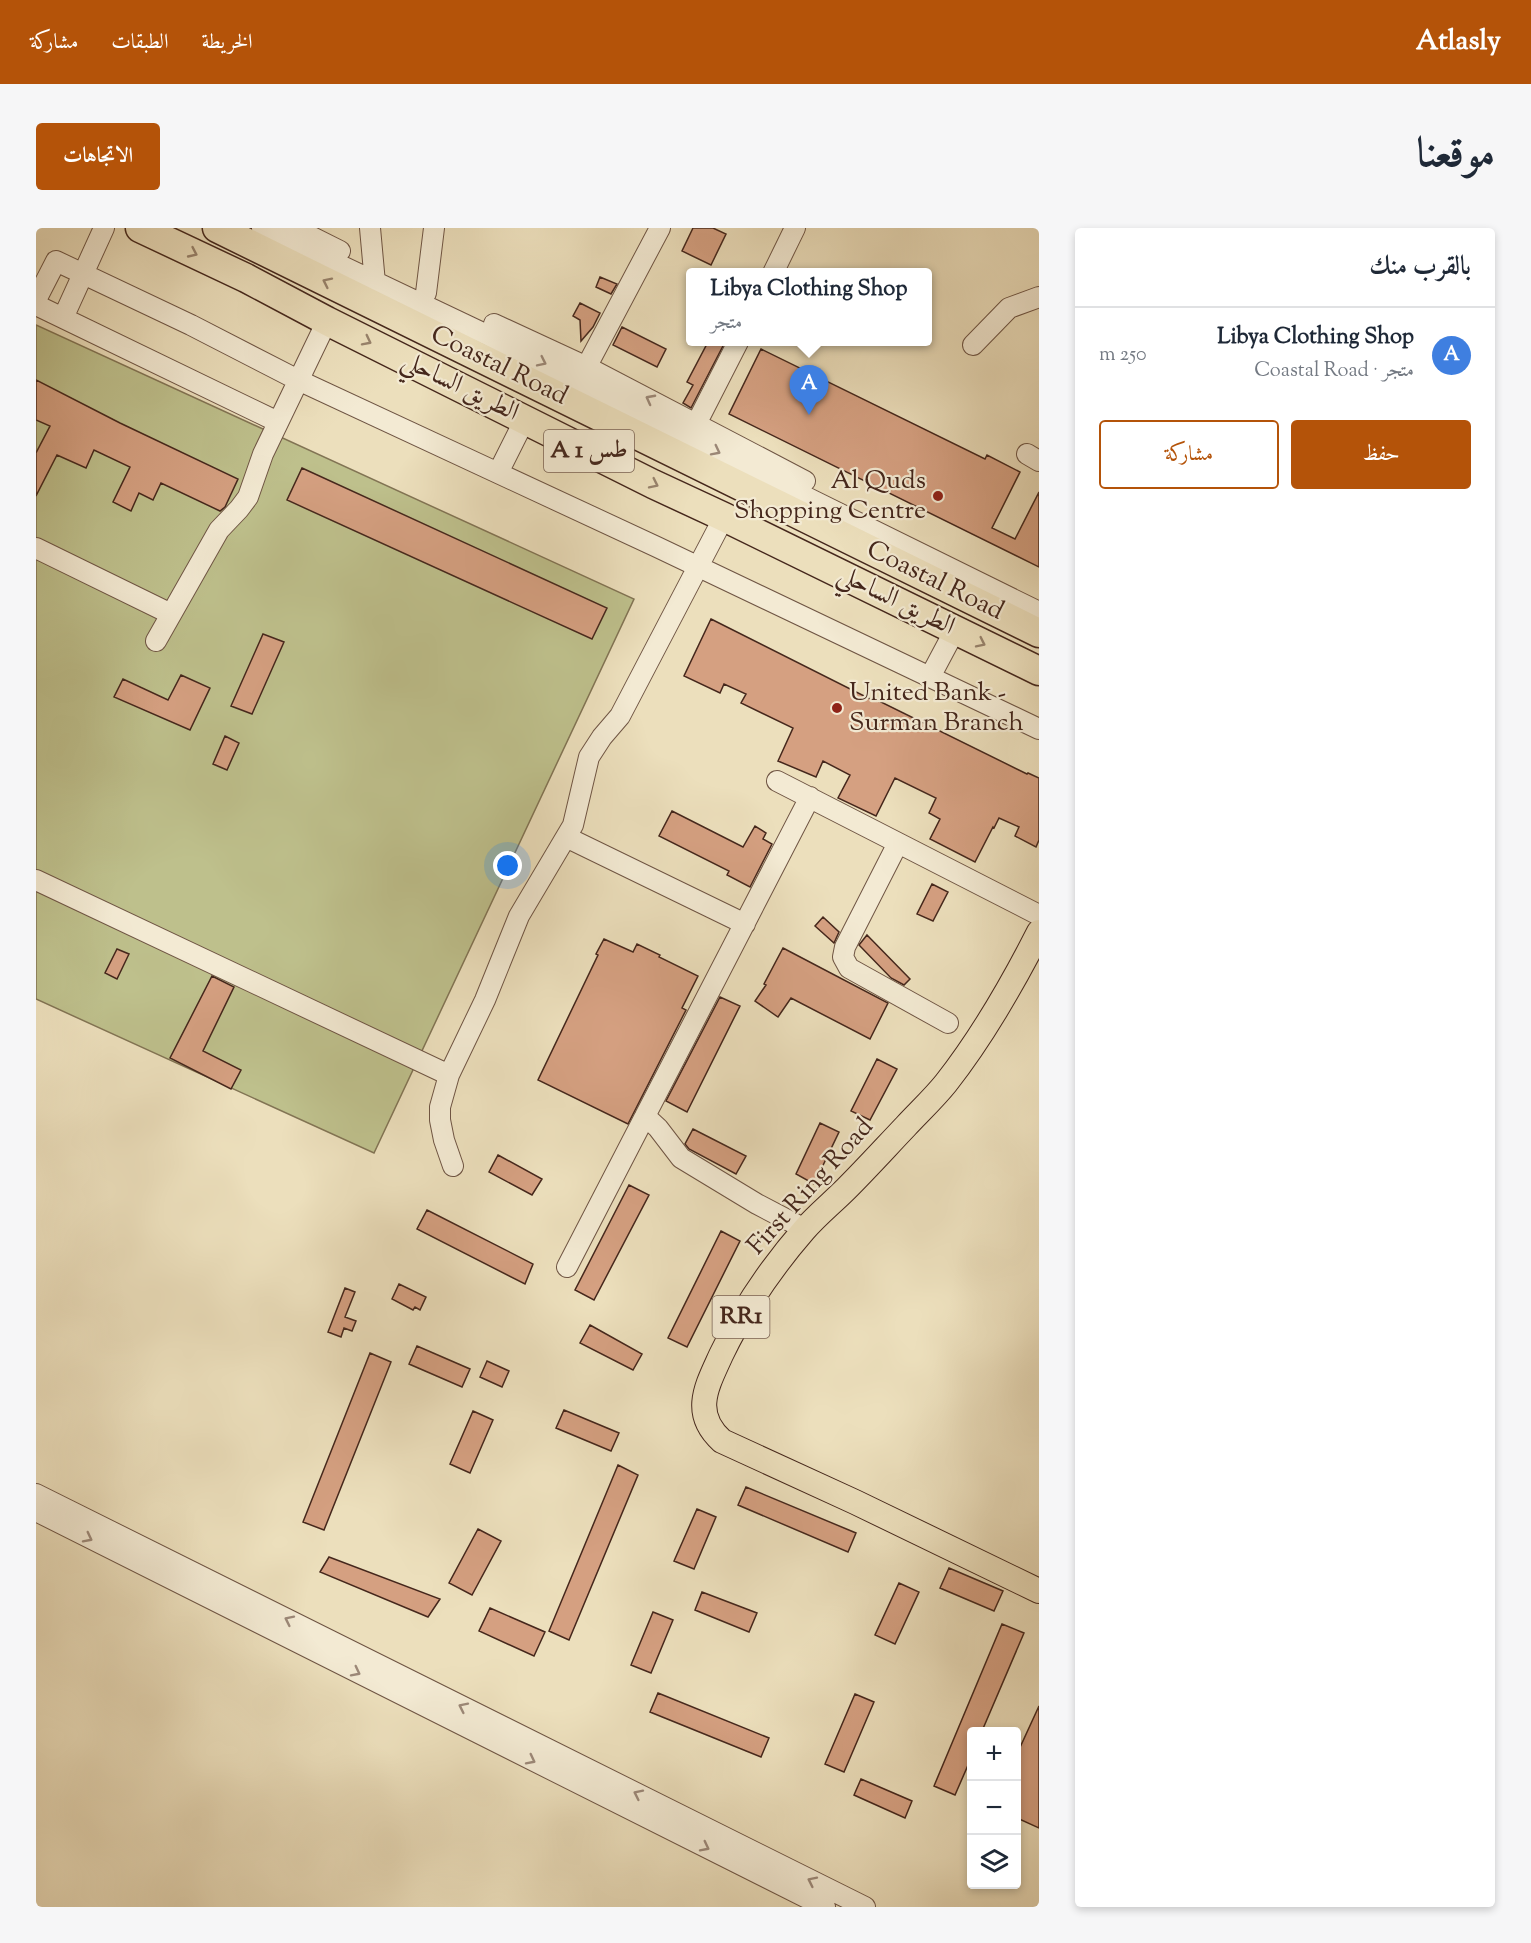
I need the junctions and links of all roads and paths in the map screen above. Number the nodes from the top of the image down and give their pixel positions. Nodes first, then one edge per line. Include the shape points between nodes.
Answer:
1 (104, 228) edge
2 (140, 228) edge
3 (217, 228) edge
4 (262, 228) edge
5 (294, 228) edge
6 (370, 228) edge
7 (434, 228) edge
8 (660, 228) edge
9 (795, 228) edge
10 (775, 268) edge
11 (83, 273) junction
12 (375, 280) junction
13 (426, 293) junction
14 (1039, 297) edge
15 (36, 303) edge
16 (63, 318) junction
17 (327, 321) junction
18 (974, 345) dead end
19 (736, 346) edge
20 (298, 380) junction
21 (578, 382) junction
22 (525, 419) junction
23 (278, 422) junction
24 (688, 438) junction
25 (498, 473) junction
26 (835, 514) junction
27 (724, 517) junction
28 (36, 548) edge
29 (698, 566) junction
30 (1039, 597) edge
31 (1039, 612) edge
32 (171, 614) junction
33 (955, 630) junction
34 (1039, 633) edge
35 (156, 641) dead end
36 (1039, 671) edge
37 (930, 677) junction
38 (1039, 729) edge
39 (777, 781) dead end
40 (810, 797) junction
41 (566, 837) junction
42 (898, 843) junction
43 (36, 880) edge
44 (1039, 915) edge
45 (745, 924) junction
46 (1036, 946) edge
47 (948, 1023) dead end
48 (449, 1075) junction
49 (645, 1116) junction
50 (453, 1166) dead end
51 (805, 1229) junction
52 (567, 1267) dead end
53 (36, 1494) edge
54 (36, 1511) edge
55 (1039, 1591) edge
56 (825, 1907) edge
57 (865, 1907) edge

1 - 11 street
2 -> 17 highway, الطريق الساحلي / A 1 طس
12 -> 3 highway, Coastal Road / A 1 طس
4 - 12 street
5 - 12 street
6 - 12 street
7 - 13 street
8 - 21 street
9 - 10 street
11 - 15 street via 56,261
11 - 16 street
11 - 20 street
12 - 13 street
12 - 21 highway, Coastal Road / A 1 طس
21 -> 13 street
14 - 18 street via 1009,308
15 - 16 street
16 - 23 street
17 - 20 street
17 -> 22 highway, الطريق الساحلي / A 1 طس
19 - 24 street
20 - 23 street
20 - 25 street
21 - 24 highway, Coastal Road / A 1 طس
24 -> 21 street
22 - 25 street
22 -> 27 highway, الطريق الساحلي / A 1 طس
23 - 32 street via 248,497 219,530
24 - 26 highway, Coastal Road / A 1 طس
25 - 29 street
26 - 30 street
26 - 31 street
26 - 34 highway, Coastal Road / A 1 طس
27 - 29 street
27 - 33 highway, الطريق الساحلي / A 1 طس
28 - 32 street
29 - 37 street
29 - 41 street via 620,716 589,757 573,825
32 - 35 street
33 -> 36 highway, الطريق الساحلي / A 1 طس
33 - 37 street
37 - 38 street
39 - 40 street
40 - 42 street
40 - 45 street
41 - 45 street
41 - 48 street via 519,916
42 - 44 street
42 - 47 street via 843,957 849,968
43 - 48 street
45 - 49 street
46 - 51 main road, First Ring Road / RR1 via 988,1025 944,1085
48 - 50 street via 440,1120
49 - 51 street via 681,1158
49 - 52 street
51 - 55 main road, First Ring Road / RR1 via 753,1297 723,1352 704,1400 711,1429 722,1441
57 -> 53 street
54 -> 56 street

